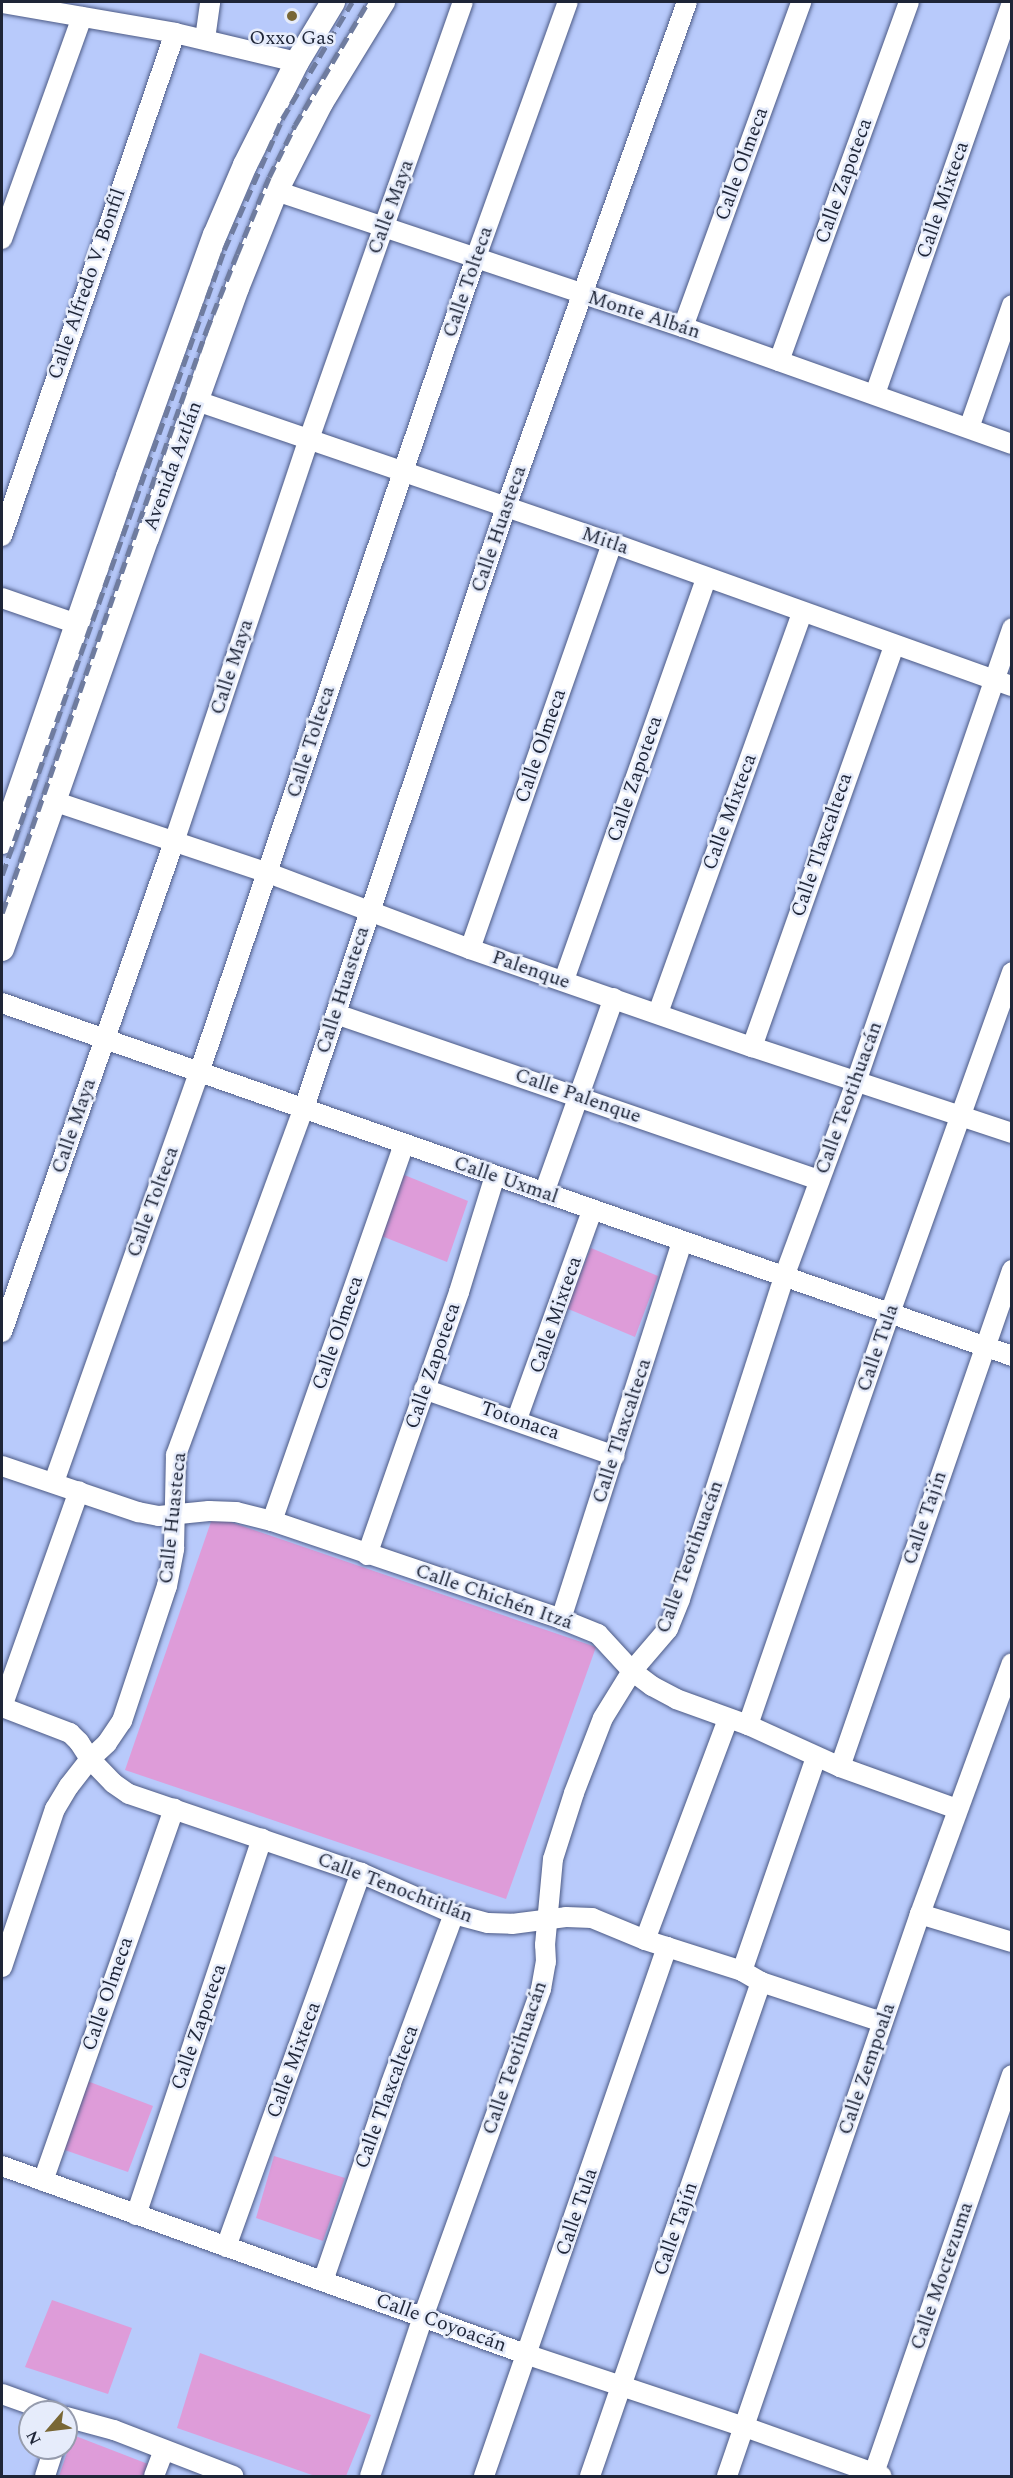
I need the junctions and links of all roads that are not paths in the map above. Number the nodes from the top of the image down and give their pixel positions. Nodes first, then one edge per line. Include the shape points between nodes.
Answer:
1 (210, 2) edge
2 (333, 2) edge
3 (383, 2) edge
4 (463, 2) edge
5 (568, 2) edge
6 (687, 2) edge
7 (801, 2) edge
8 (909, 2) edge
9 (1005, 2) edge
10 (2, 3) edge
11 (42, 5) edge
12 (1011, 6) edge
13 (82, 16) junction
14 (176, 33) junction
15 (205, 39) junction
16 (297, 62) junction
17 (276, 191) junction
18 (384, 226) junction
19 (2, 239) edge
20 (476, 257) junction
21 (580, 294) junction
22 (1011, 305) edge
23 (683, 327) junction
24 (779, 361) junction
25 (875, 394) junction
26 (197, 401) junction
27 (969, 428) junction
28 (309, 439) junction
29 (1011, 444) edge
30 (403, 471) junction
31 (506, 507) junction
32 (2, 536) edge
33 (612, 543) junction
34 (706, 578) junction
35 (2, 598) edge
36 (801, 612) junction
37 (77, 624) junction
38 (1011, 628) edge
39 (894, 645) junction
40 (1002, 683) edge
41 (53, 801) junction
42 (2, 842) edge
43 (174, 842) junction
44 (267, 873) junction
45 (369, 910) junction
46 (2, 949) edge
47 (470, 949) junction
48 (1011, 972) edge
49 (564, 980) junction
50 (614, 998) junction
51 (2, 1003) edge
52 (658, 1013) junction
53 (336, 1014) junction
54 (104, 1040) junction
55 (752, 1047) junction
56 (199, 1073) junction
57 (856, 1082) junction
58 (579, 1096) junction
59 (304, 1108) junction
60 (962, 1117) junction
61 (1011, 1133) edge
62 (404, 1145) junction
63 (495, 1176) junction
64 (819, 1180) junction
65 (544, 1193) junction
66 (592, 1211) junction
67 (682, 1243) junction
68 (1011, 1270) edge
69 (784, 1277) junction
70 (890, 1313) junction
71 (2, 1332) edge
72 (985, 1347) junction
73 (1011, 1356) edge
74 (424, 1389) junction
75 (517, 1419) junction
76 (615, 1455) junction
77 (2, 1466) edge
78 (54, 1482) junction
79 (79, 1491) junction
80 (174, 1513) junction
81 (272, 1521) junction
82 (367, 1555) junction
83 (561, 1619) junction
84 (1011, 1663) edge
85 (633, 1671) junction
86 (2, 1707) edge
87 (728, 1719) junction
88 (748, 1725) junction
89 (816, 1757) junction
90 (90, 1760) junction
91 (840, 1767) junction
92 (174, 1808) junction
93 (957, 1809) junction
94 (262, 1839) junction
95 (361, 1873) junction
96 (454, 1914) junction
97 (920, 1914) junction
98 (548, 1919) junction
99 (645, 1940) junction
100 (1011, 1942) edge
101 (667, 1947) junction
102 (2, 1967) edge
103 (742, 1971) junction
104 (760, 1982) junction
105 (882, 2022) junction
106 (1011, 2075) edge
107 (2, 2166) edge
108 (43, 2181) junction
109 (136, 2215) junction
110 (226, 2247) junction
111 (323, 2281) junction
112 (423, 2317) junction
113 (528, 2355) junction
114 (621, 2385) junction
115 (2, 2394) edge
116 (19, 2400) edge
117 (78, 2420) edge
118 (745, 2427) junction
119 (164, 2450) junction
120 (50, 2460) edge
121 (45, 2476) edge
122 (154, 2476) edge
123 (233, 2476) edge
124 (370, 2476) edge
125 (484, 2476) edge
126 (590, 2476) edge
127 (727, 2476) edge
128 (876, 2476) edge

1 - 15 street
2 - 16 main road, Avenida Aztlán
3 - 17 main road, Avenida Aztlán via 321,103
4 - 18 street, Calle Maya
5 - 20 street, Calle Tolteca
6 - 21 street, Calle Huasteca
7 - 23 street, Calle Olmeca
8 - 24 street, Calle Zapoteca
9 - 12 street
10 - 11 street
11 - 13 street
12 - 25 street, Calle Mixteca
13 - 14 street
13 - 19 street
14 - 15 street
14 - 32 street, Calle Alfredo V. Bonfil
15 - 16 street
16 - 37 main road, Avenida Aztlán via 215,235
17 - 18 street, Monte Albán
17 - 26 main road, Avenida Aztlán
18 - 20 street, Monte Albán
18 - 28 street, Calle Maya
20 - 21 street, Monte Albán
20 - 30 street, Calle Tolteca
21 - 23 street, Monte Albán
21 - 31 street, Calle Huasteca
22 - 27 street
23 - 24 street, Monte Albán
24 - 25 street, Monte Albán
25 - 27 street, Monte Albán
26 - 28 street, Mitla
26 - 41 main road, Avenida Aztlán
27 - 29 street, Monte Albán
28 - 30 street, Mitla
28 - 43 street, Calle Maya
30 - 31 street, Mitla
30 - 44 street, Calle Tolteca
31 - 33 street, Mitla
31 - 45 street, Calle Huasteca
33 - 34 street, Mitla
33 - 47 street, Calle Olmeca
34 - 36 street, Mitla
34 - 49 street, Calle Zapoteca
35 - 37 street
36 - 39 street, Mitla
36 - 52 street, Calle Mixteca
37 - 42 main road, Avenida Aztlán
38 - 40 street, Calle Teotihuacán
39 - 40 street, Mitla
39 - 55 street, Calle Tlaxcalteca
40 - 57 street, Calle Teotihuacán
41 - 43 street, Palenque
41 - 46 main road, Avenida Aztlán
43 - 44 street, Palenque
43 - 54 street, Calle Maya
44 - 45 street, Palenque
44 - 56 street, Calle Tolteca
45 - 47 street, Palenque
45 - 53 street, Calle Huasteca
47 - 49 street, Palenque
48 - 60 street, Calle Tula
49 - 50 street, Palenque
50 - 52 street, Palenque
50 - 58 street
51 - 54 street, Calle Uxmal
52 - 55 street, Palenque
53 - 58 street, Calle Palenque
53 - 59 street, Calle Huasteca
54 - 56 street, Calle Uxmal
54 - 71 street, Calle Maya
55 - 57 street, Palenque
56 - 59 street, Calle Uxmal
56 - 78 street, Calle Tolteca
57 - 60 street, Palenque
57 - 64 street, Calle Teotihuacán
58 - 64 street, Calle Palenque
58 - 65 street
59 - 62 street, Calle Uxmal
59 - 80 street, Calle Huasteca via 176,1455
60 - 61 street, Palenque
60 - 70 street, Calle Tula
62 - 63 street, Calle Uxmal
62 - 81 street, Calle Olmeca
63 - 65 street, Calle Uxmal
63 - 74 street, Calle Zapoteca
64 - 69 street, Calle Teotihuacán
65 - 66 street, Calle Uxmal
66 - 67 street, Calle Uxmal
66 - 75 street, Calle Mixteca
67 - 69 street, Calle Uxmal
67 - 76 street, Calle Tlaxcalteca
68 - 72 street, Calle Tajín
69 - 70 street, Calle Uxmal
69 - 85 street, Calle Teotihuacán via 680,1599 668,1629
70 - 72 street, Calle Uxmal
70 - 88 street, Calle Tula
72 - 73 street, Calle Uxmal
72 - 91 street, Calle Tajín
74 - 75 street, Totonaca
74 - 82 street, Calle Zapoteca
75 - 76 street, Totonaca
76 - 83 street, Calle Tlaxcalteca
77 - 78 street, Calle Chichén Itzá
78 - 79 street, Calle Chichén Itzá
79 - 80 street, Calle Chichén Itzá via 138,1512 159,1516
79 - 86 street
80 - 81 street, Calle Chichén Itzá via 236,1512
80 - 90 street, Calle Huasteca via 174,1549 167,1586 122,1721
81 - 82 street, Calle Chichén Itzá
82 - 83 street, Calle Chichén Itzá
83 - 85 street, Calle Chichén Itzá via 598,1634
84 - 93 street, Calle Zempoala
85 - 87 street, Calle Chichén Itzá via 676,1699
85 - 98 street, Calle Teotihuacán via 603,1718 574,1793 553,1859
86 - 90 street, Calle Tenochtitlán via 70,1733
87 - 88 street, Calle Chichén Itzá
87 - 99 street
88 - 89 street, Calle Chichén Itzá
89 - 91 street, Calle Chichén Itzá
89 - 103 street
90 - 92 street, Calle Tenochtitlán via 129,1794
90 - 102 street, Calle Huasteca via 55,1809
91 - 93 street, Calle Chichén Itzá
92 - 94 street, Calle Tenochtitlán
92 - 108 street, Calle Olmeca
93 - 97 street, Calle Zempoala
94 - 95 street, Calle Tenochtitlán
94 - 109 street, Calle Zapoteca
95 - 96 street, Calle Tenochtitlán
95 - 110 street, Calle Mixteca
96 - 98 street, Calle Tenochtitlán via 496,1924
96 - 111 street, Calle Tlaxcalteca
97 - 100 street
97 - 105 street, Calle Zempoala
98 - 99 street, Calle Tenochtitlán via 592,1918
98 - 112 street, Calle Teotihuacán via 541,1989
99 - 101 street, Calle Tenochtitlán
101 - 103 street, Calle Tenochtitlán
101 - 113 street, Calle Tula
103 - 104 street, Calle Tenochtitlán
104 - 105 street, Calle Tenochtitlán
104 - 114 street, Calle Tajín
105 - 118 street, Calle Zempoala
106 - 128 street, Calle Moctezuma
107 - 108 street, Calle Coyoacán
108 - 109 street, Calle Coyoacán
109 - 110 street, Calle Coyoacán
110 - 111 street, Calle Coyoacán
111 - 112 street, Calle Coyoacán
112 - 113 street, Calle Coyoacán
112 - 124 street, Calle Teotihuacán
113 - 114 street, Calle Coyoacán
113 - 125 street, Calle Tula
114 - 118 street, Calle Coyoacán
114 - 126 street, Calle Tajín
115 - 116 street
117 - 119 street
118 - 127 street, Calle Zempoala
118 - 128 street, Calle Coyoacán
119 - 122 street
119 - 123 street
120 - 121 street

